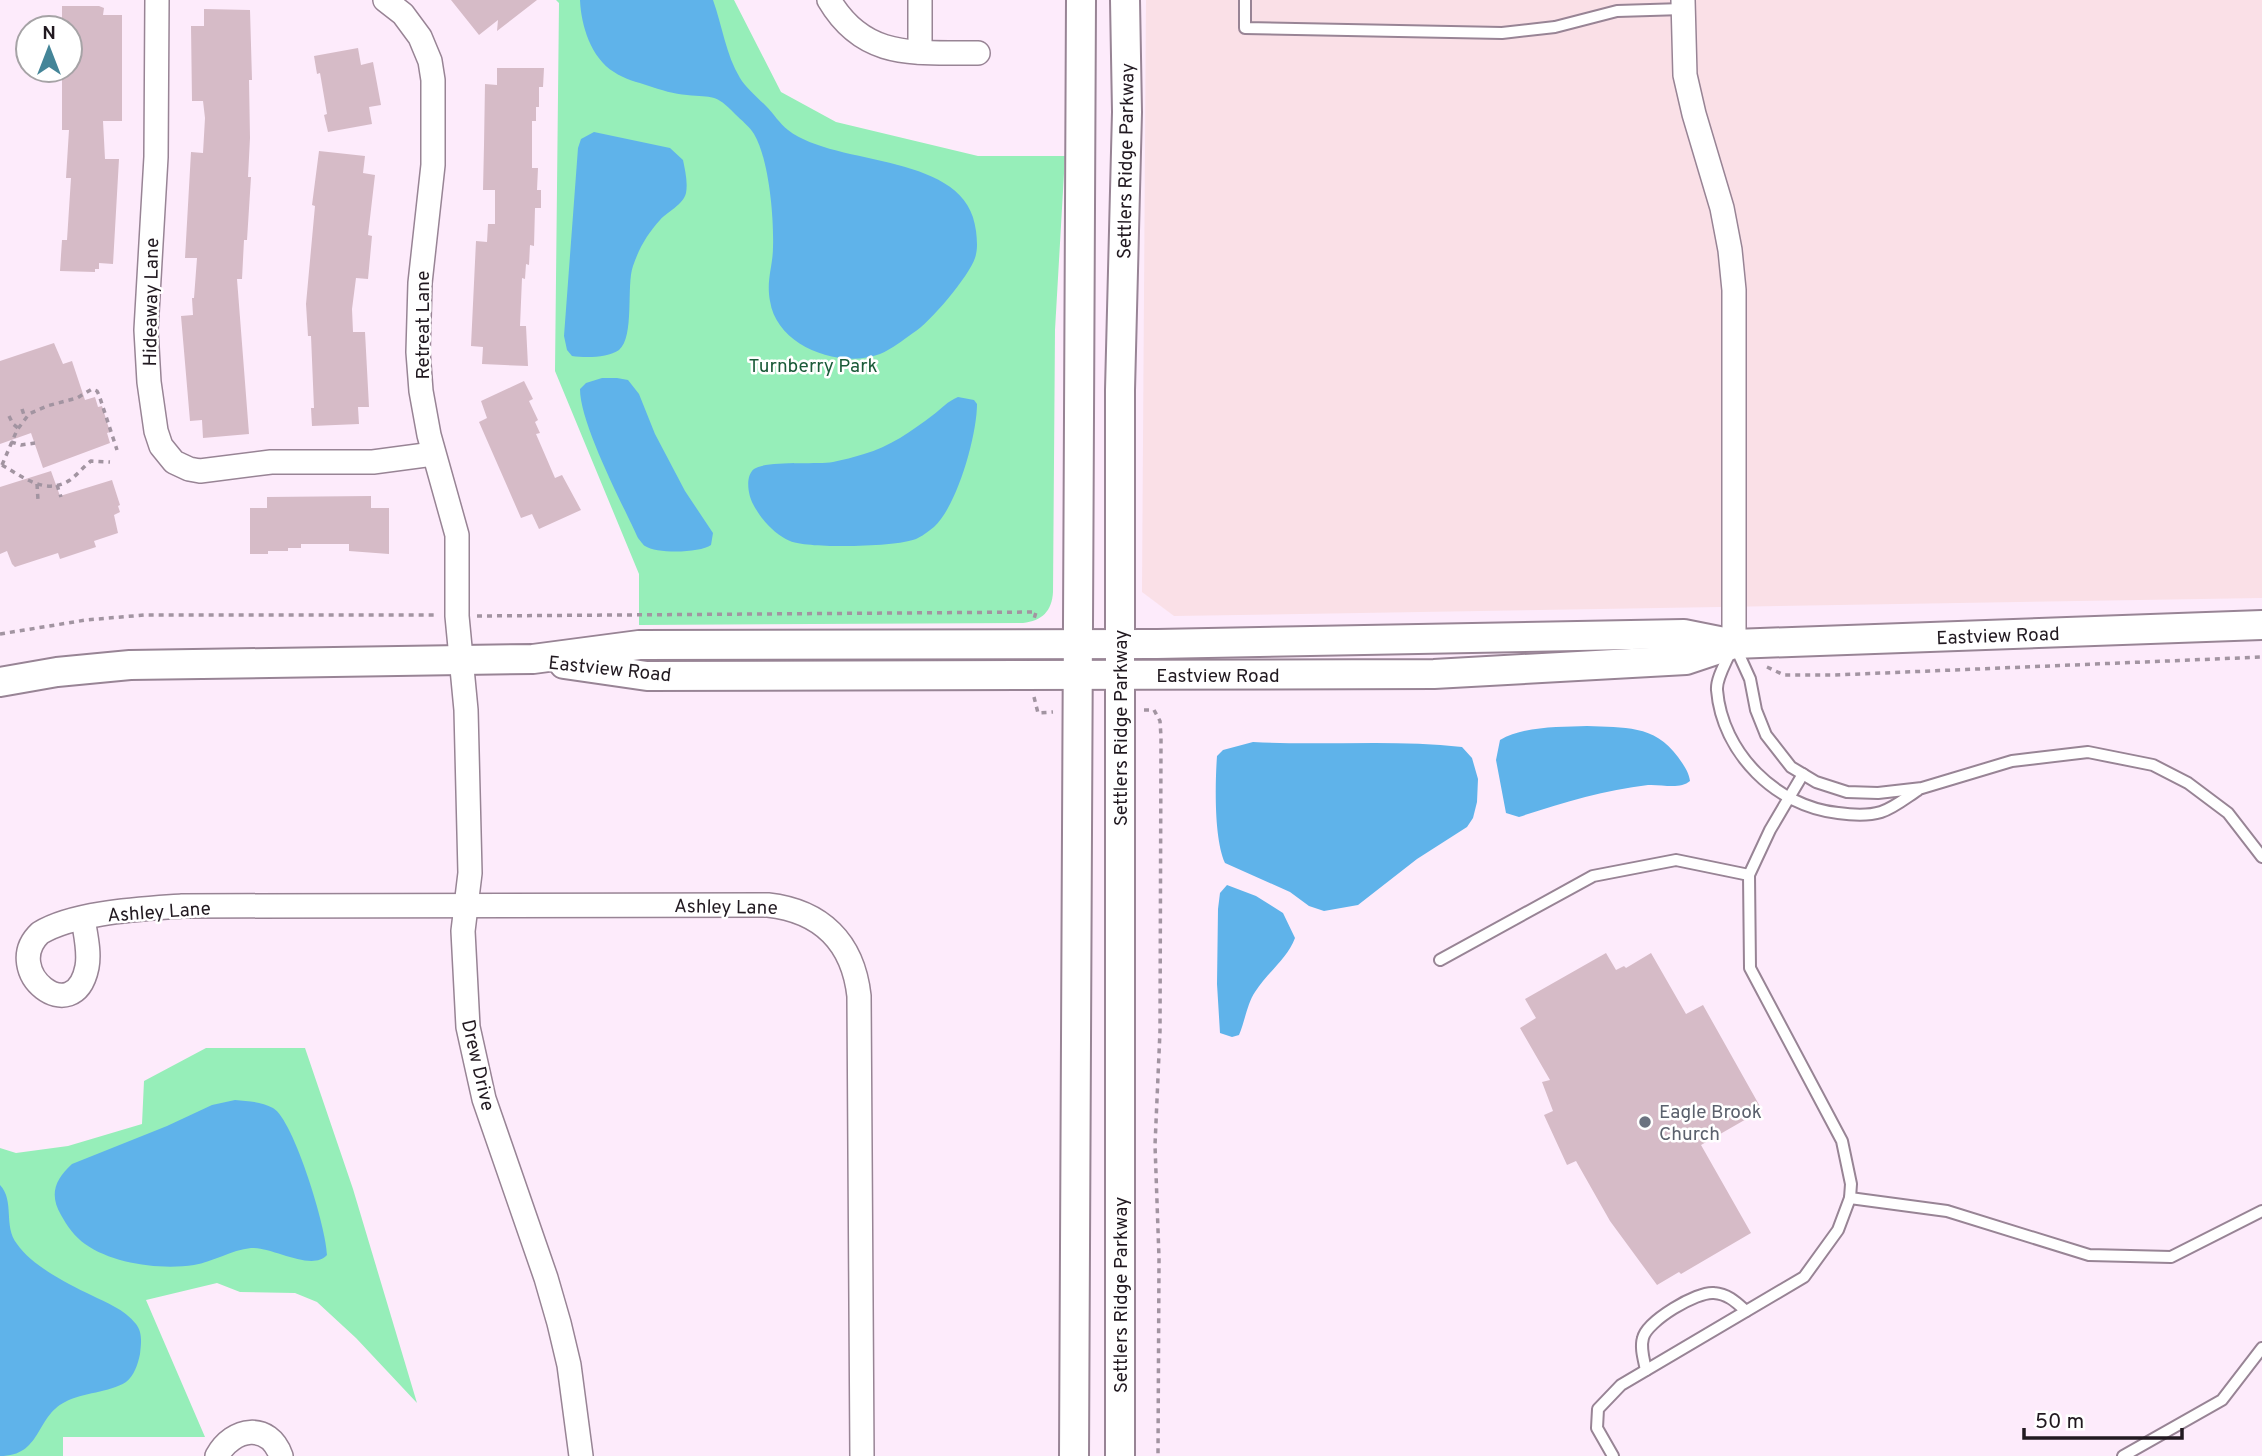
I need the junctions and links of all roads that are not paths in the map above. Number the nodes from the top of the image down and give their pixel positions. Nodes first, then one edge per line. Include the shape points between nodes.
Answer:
1 (157, 0) edge
2 (385, 0) edge
3 (829, 0) edge
4 (920, 0) edge
5 (1081, 0) edge
6 (1125, 0) edge
7 (1245, 0) edge
8 (1683, 5) edge
9 (920, 52) junction
10 (978, 53) dead end
11 (433, 454) junction
12 (2262, 625) edge
13 (1079, 643) junction
14 (1121, 644) junction
15 (1734, 644) junction
16 (533, 659) junction
17 (462, 661) junction
18 (1079, 676) junction
19 (1121, 676) junction
20 (0, 682) edge
21 (1803, 774) junction
22 (1923, 788) junction
23 (1789, 799) junction
24 (2262, 857) edge
25 (1749, 875) junction
26 (466, 907) junction
27 (83, 918) dead end
28 (1440, 960) dead end
29 (1850, 1198) junction
30 (2262, 1210) edge
31 (1746, 1311) junction
32 (2262, 1348) edge
33 (1646, 1370) junction
34 (217, 1456) edge
35 (281, 1456) edge
36 (580, 1456) edge
37 (862, 1456) edge
38 (1074, 1456) edge
39 (1120, 1456) edge
40 (1613, 1456) edge
41 (2123, 1456) edge

1 - 11 street, Hideaway Lane via 156,157 146,341 154,423 161,446 174,462 200,471 271,462 373,462
2 - 11 street, Retreat Lane via 420,37 433,80 432,174 418,322 421,391
3 - 9 street via 862,38 880,46
4 - 9 street
5 - 13 street
6 - 14 street, Settlers Ridge Parkway
7 - 8 lane via 1245,28 1502,33 1555,27 1617,11
8 - 15 street via 1685,75 1722,208 1734,290
9 - 10 street
11 - 17 street, Retreat Lane via 457,536
12 - 15 street, Eastview Road
13 - 14 street, Eastview Road
13 - 16 street, Eastview Road via 650,645
13 - 18 street
14 - 15 street, Eastview Road via 1684,634
14 - 19 street, Settlers Ridge Parkway
15 - 19 street, Eastview Road via 1686,660 1434,674
15 - 21 lane via 1766,735 1791,767
15 - 23 lane via 1716,687 1724,719 1750,766
16 - 17 street, Eastview Road
16 - 18 street, Eastview Road via 647,676
17 - 20 street, Eastview Road via 153,664
17 - 26 street, Drew Drive via 470,873
18 - 19 street, Eastview Road
18 - 38 street
19 - 39 street, Settlers Ridge Parkway
21 - 22 lane via 1847,792
21 - 23 lane
22 - 23 lane via 1881,812 1853,815 1818,811
22 - 24 lane via 2012,761 2101,754 2153,765 2188,783 2228,813
23 - 25 lane
25 - 28 lane via 1676,860 1593,876
25 - 29 lane via 1750,968 1842,1141
26 - 27 street, Ashley Lane via 182,906
26 - 36 street, Drew Drive via 464,989 475,1063 559,1322
26 - 37 street, Ashley Lane via 787,907 806,914 844,948 859,996
29 - 30 lane via 1947,1211 2089,1255 2171,1257
29 - 31 lane via 1838,1230 1804,1277
31 - 33 lane
31 - 33 lane via 1731,1297 1710,1292 1698,1295 1646,1329 1642,1339
32 - 41 lane via 2222,1400
33 - 40 lane via 1621,1385 1598,1409 1597,1428
34 - 35 street via 223,1444 251,1431 277,1444

